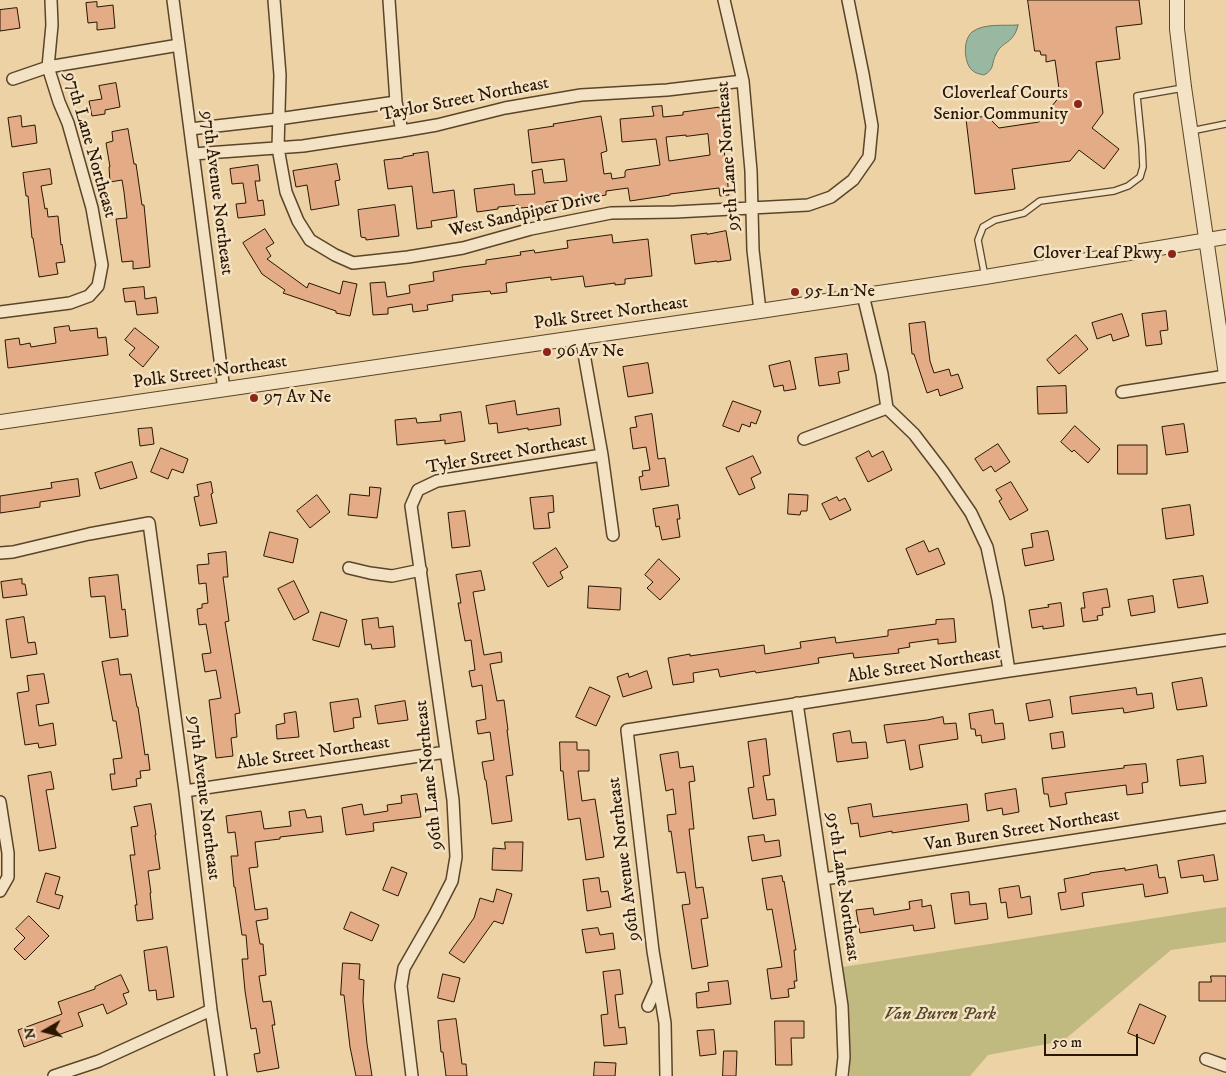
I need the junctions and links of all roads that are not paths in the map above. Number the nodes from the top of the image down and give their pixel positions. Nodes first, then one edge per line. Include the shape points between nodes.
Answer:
1 (51, 0) edge
2 (173, 0) edge
3 (274, 0) edge
4 (389, 0) edge
5 (724, 0) edge
6 (848, 0) edge
7 (1177, 0) edge
8 (179, 45) junction
9 (48, 67) junction
10 (13, 79) dead end
11 (743, 81) junction
12 (1184, 87) junction
13 (396, 102) junction
14 (278, 119) junction
15 (1226, 124) edge
16 (190, 129) junction
17 (1191, 130) junction
18 (402, 131) junction
19 (278, 148) junction
20 (193, 154) junction
21 (752, 208) junction
22 (1226, 237) edge
23 (1206, 241) junction
24 (985, 276) junction
25 (863, 295) junction
26 (760, 310) junction
27 (0, 312) edge
28 (581, 337) junction
29 (1226, 376) edge
30 (224, 390) junction
31 (1122, 392) dead end
32 (887, 408) junction
33 (0, 422) edge
34 (804, 439) dead end
35 (602, 455) junction
36 (418, 490) joint
37 (613, 535) dead end
38 (0, 553) edge
39 (349, 568) dead end
40 (421, 570) junction
41 (1226, 640) edge
42 (1009, 671) junction
43 (797, 703) junction
44 (627, 730) joint
45 (446, 752) junction
46 (184, 791) junction
47 (0, 802) edge
48 (1226, 817) edge
49 (824, 879) junction
50 (0, 891) edge
51 (658, 984) junction
52 (648, 1006) dead end
53 (211, 1010) junction
54 (1206, 1059) dead end
55 (1226, 1066) edge
56 (54, 1076) edge
57 (221, 1076) edge
58 (412, 1076) edge
59 (666, 1076) edge
60 (842, 1076) edge

1 - 9 street, 97th Lane Northeast
2 - 8 street, 97th Avenue Northeast
3 - 14 street via 280,75
4 - 13 street
5 - 11 street, 95th Lane Northeast
6 - 21 street, West Sandpiper Drive via 872,126 869,157 853,180 831,197 808,205
7 - 12 street
8 - 9 street
8 - 16 street, 97th Avenue Northeast
9 - 10 street
9 - 27 street, 97th Lane Northeast via 92,208 102,265 98,286 89,296 70,303
11 - 18 street, Taylor Street Northeast via 581,95
11 - 21 street, 95th Lane Northeast
12 - 17 street
12 - 24 lane via 1137,96 1143,168 1140,176 1128,186 1114,191 1040,201 1024,214 995,220 983,227 978,240
13 - 14 street, Taylor Street Northeast
13 - 18 street
14 - 16 street, Taylor Street Northeast
14 - 19 street
15 - 17 lane
16 - 20 street, 97th Avenue Northeast
17 - 23 street
18 - 19 street, Taylor Street Northeast
19 - 20 street, Taylor Street Northeast
19 - 21 street, West Sandpiper Drive via 286,192 310,240 353,263 462,248 531,229 611,213
20 - 30 street, 97th Avenue Northeast
21 - 26 street, 95th Lane Northeast
22 - 23 street, Polk Street Northeast
23 - 24 street, Polk Street Northeast
23 - 29 street
24 - 25 street, Polk Street Northeast
25 - 26 street, Polk Street Northeast
25 - 32 street
26 - 28 street, Polk Street Northeast
28 - 30 street, Polk Street Northeast
28 - 35 street
29 - 31 street
30 - 33 street, Polk Street Northeast
32 - 34 street
32 - 42 street via 914,434 943,472 971,513 987,547
35 - 36 street, Tyler Street Northeast via 437,481
35 - 37 street
36 - 40 street, 96th Lane Northeast via 412,506
38 - 46 street, 97th Avenue Northeast via 150,524
39 - 40 street via 392,576
40 - 45 street, 96th Lane Northeast
41 - 42 street, Able Street Northeast
42 - 43 street, Able Street Northeast
43 - 44 street, Able Street Northeast
43 - 49 street, 95th Lane Northeast
44 - 51 street, 96th Avenue Northeast
45 - 46 street, Able Street Northeast
45 - 58 street, 96th Lane Northeast via 456,857 452,881 404,968 401,986
46 - 53 street, 97th Avenue Northeast
47 - 50 street via 8,853 8,877
48 - 49 street, Van Buren Street Northeast
49 - 60 street, 95th Lane Northeast via 842,1006
51 - 52 street
51 - 59 street, 96th Avenue Northeast via 665,1023
53 - 56 street via 99,1061
53 - 57 street, 97th Avenue Northeast
54 - 55 street

